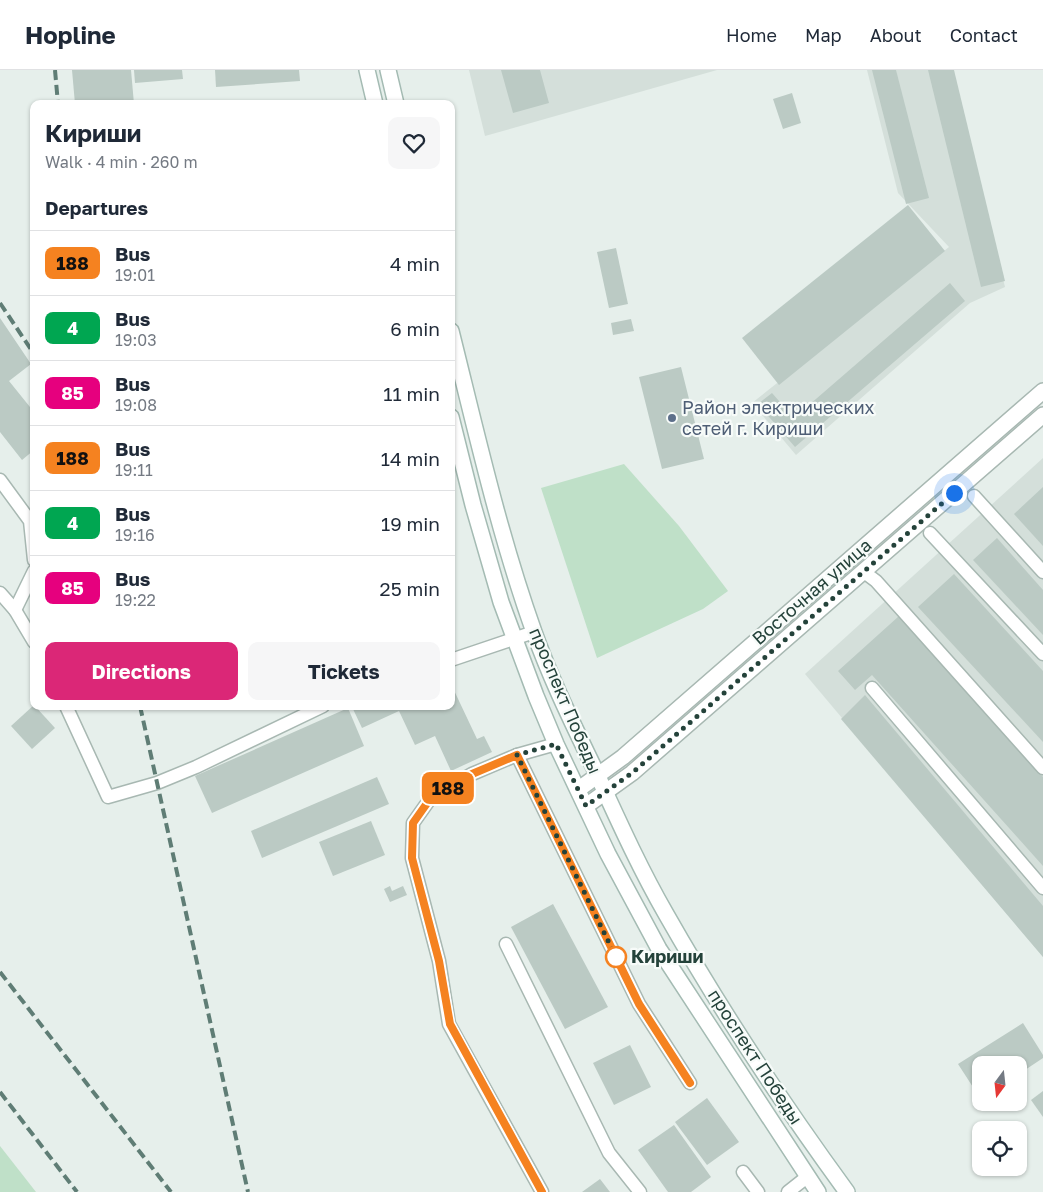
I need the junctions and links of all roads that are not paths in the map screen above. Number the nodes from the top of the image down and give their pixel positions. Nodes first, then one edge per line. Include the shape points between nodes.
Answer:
1 (367, 70) edge
2 (388, 70) edge
3 (374, 100) edge
4 (395, 100) edge
5 (455, 358) edge
6 (1043, 390) edge
7 (1043, 415) edge
8 (455, 432) edge
9 (0, 480) edge
10 (974, 496) dead end
11 (30, 521) edge
12 (930, 533) dead end
13 (864, 572) junction
14 (1043, 572) edge
15 (30, 579) edge
16 (0, 592) edge
17 (15, 610) junction
18 (534, 632) junction
19 (30, 635) edge
20 (515, 638) junction
21 (1043, 654) edge
22 (455, 659) edge
23 (872, 688) dead end
24 (68, 710) edge
25 (315, 710) edge
26 (556, 744) junction
27 (517, 755) junction
28 (1043, 768) edge
29 (579, 789) junction
30 (605, 792) junction
31 (586, 806) junction
32 (1043, 888) edge
33 (506, 944) dead end
34 (690, 1083) dead end
35 (743, 1172) dead end
36 (807, 1177) junction
37 (542, 1192) edge
38 (640, 1192) edge
39 (758, 1192) edge
40 (788, 1192) edge
41 (818, 1192) edge
42 (847, 1192) edge

1 - 3 main road
2 - 4 main road
5 - 18 main road, проспект Победы via 511,564
6 - 29 main road, Восточная улица via 623,756
7 - 13 main road, Восточная улица
8 - 20 main road, проспект Победы via 501,602
9 - 11 lane
10 - 14 lane
12 - 21 lane
13 - 28 lane via 876,581
13 - 30 main road, Восточная улица via 632,773
15 - 17 lane
16 - 17 lane
17 - 19 lane
18 - 20 lane
18 - 30 main road, проспект Победы
20 - 22 lane
20 - 26 main road, проспект Победы
23 - 32 lane
24 - 25 lane via 108,797 196,766
26 - 27 lane
26 - 29 main road, проспект Победы
27 - 34 lane via 639,1004
27 - 37 lane via 472,774 430,799 413,823 412,858 439,961 450,1024
29 - 31 main road, проспект Победы
30 - 31 main road, Восточная улица
30 - 42 main road, проспект Победы via 686,948 771,1084
31 - 36 main road, проспект Победы via 659,949
33 - 38 lane via 609,1153
35 - 39 lane
36 - 40 lane
36 - 41 main road, проспект Победы

